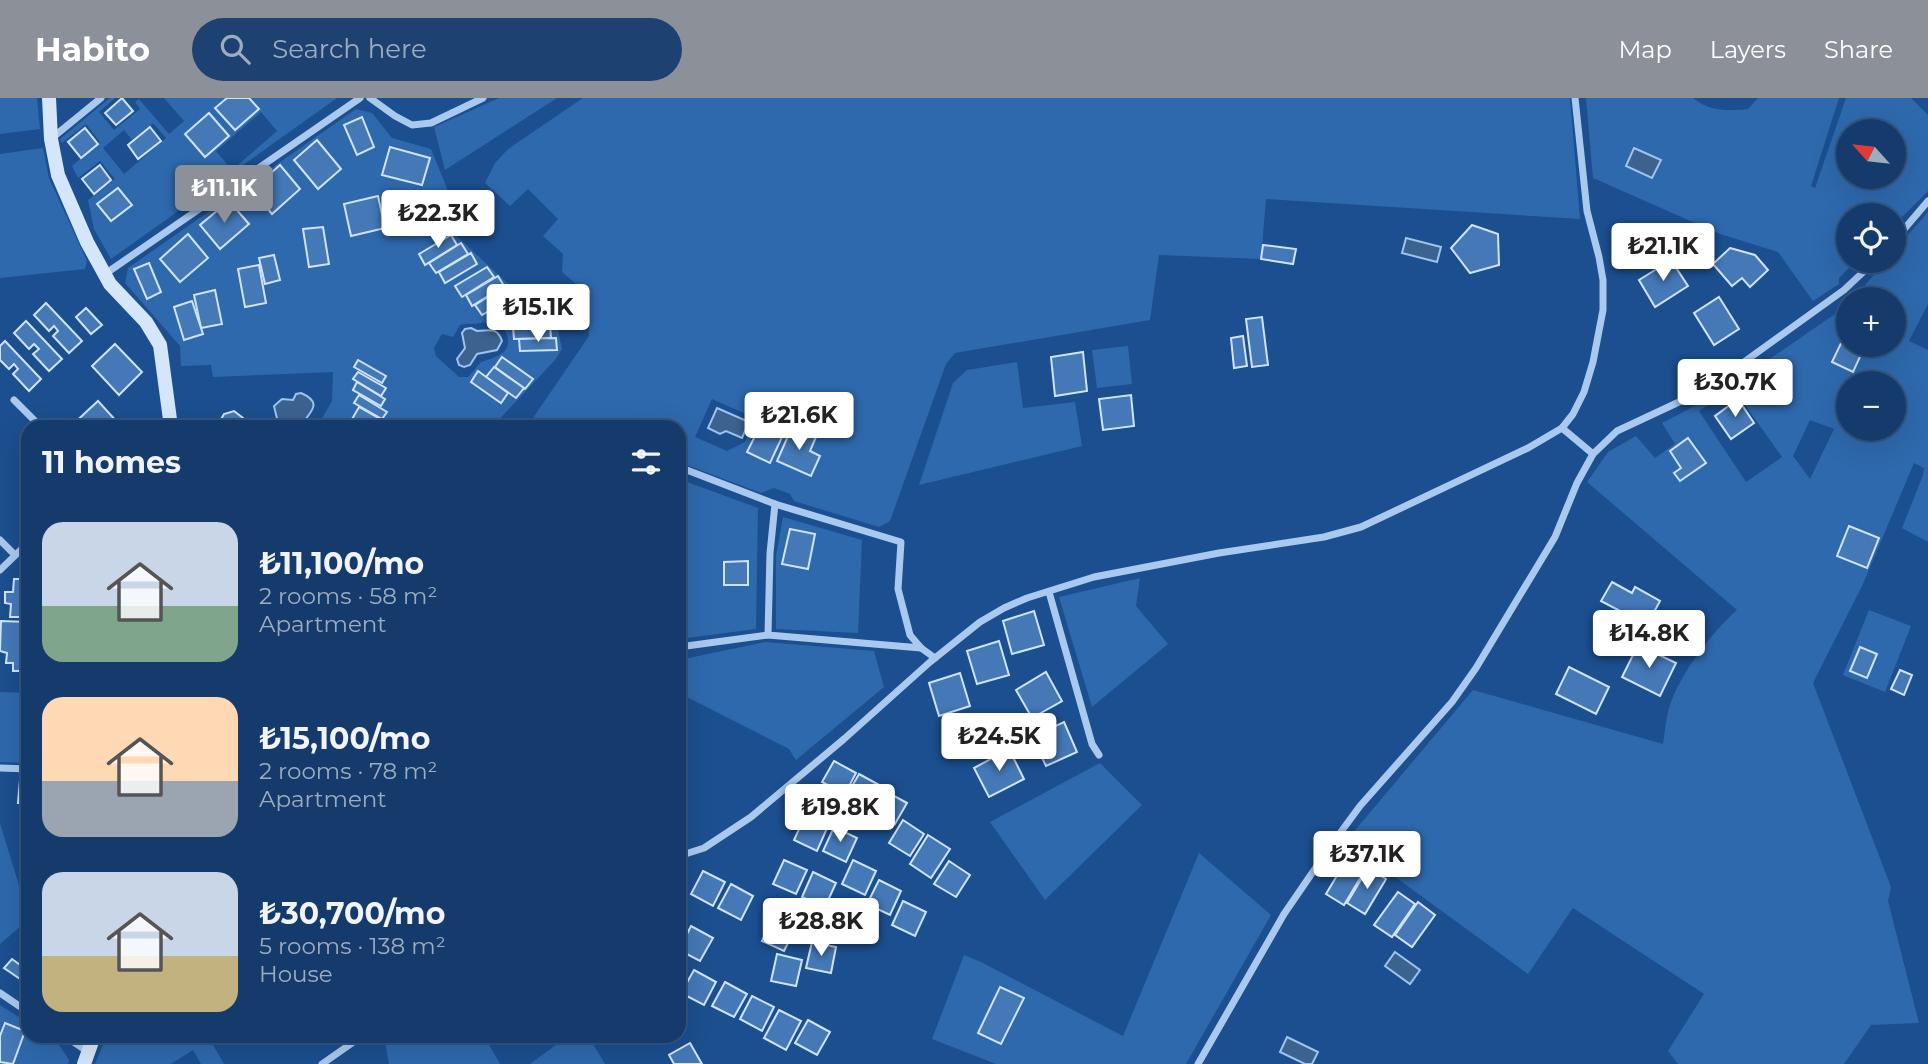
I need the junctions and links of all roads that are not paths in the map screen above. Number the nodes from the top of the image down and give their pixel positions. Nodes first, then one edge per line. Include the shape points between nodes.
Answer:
1 (49, 98) edge
2 (101, 98) edge
3 (360, 98) edge
4 (370, 98) edge
5 (483, 98) edge
6 (1575, 98) edge
7 (51, 139) junction
8 (1928, 201) edge
9 (1906, 227) edge
10 (1862, 273) edge
11 (104, 274) junction
12 (15, 400) dead end
13 (34, 420) edge
14 (170, 420) edge
15 (1562, 428) junction
16 (1593, 454) junction
17 (686, 470) edge
18 (775, 504) junction
19 (0, 540) edge
20 (21, 549) edge
21 (15, 555) junction
22 (0, 570) edge
23 (1049, 592) junction
24 (768, 635) junction
25 (686, 646) edge
26 (920, 648) junction
27 (935, 658) junction
28 (1099, 755) dead end
29 (0, 768) edge
30 (21, 769) edge
31 (686, 854) edge
32 (0, 993) edge
33 (21, 1007) edge
34 (72, 1043) edge
35 (352, 1043) edge
36 (85, 1057) edge
37 (323, 1064) edge
38 (1198, 1064) edge

1 - 7 street
2 - 7 street
3 - 11 street
4 - 5 street via 412,125 431,123
6 - 15 street via 1587,211 1603,280 1603,310 1584,392
7 - 11 street via 58,175
8 - 9 street
10 - 16 street via 1737,367 1679,402 1617,431
11 - 14 street via 160,345
12 - 13 street
15 - 16 street
15 - 23 street via 1361,527 1094,577
16 - 38 street via 1555,537 1476,668 1325,854 1283,914
17 - 18 street
18 - 24 street
18 - 26 street via 901,542 898,589 909,635
19 - 21 street
20 - 21 street
21 - 22 street
23 - 27 street via 1004,608
23 - 28 street
24 - 25 street
24 - 26 street
26 - 27 street
27 - 31 street via 751,817 704,848
29 - 30 street
32 - 33 street
34 - 36 street
35 - 37 street

